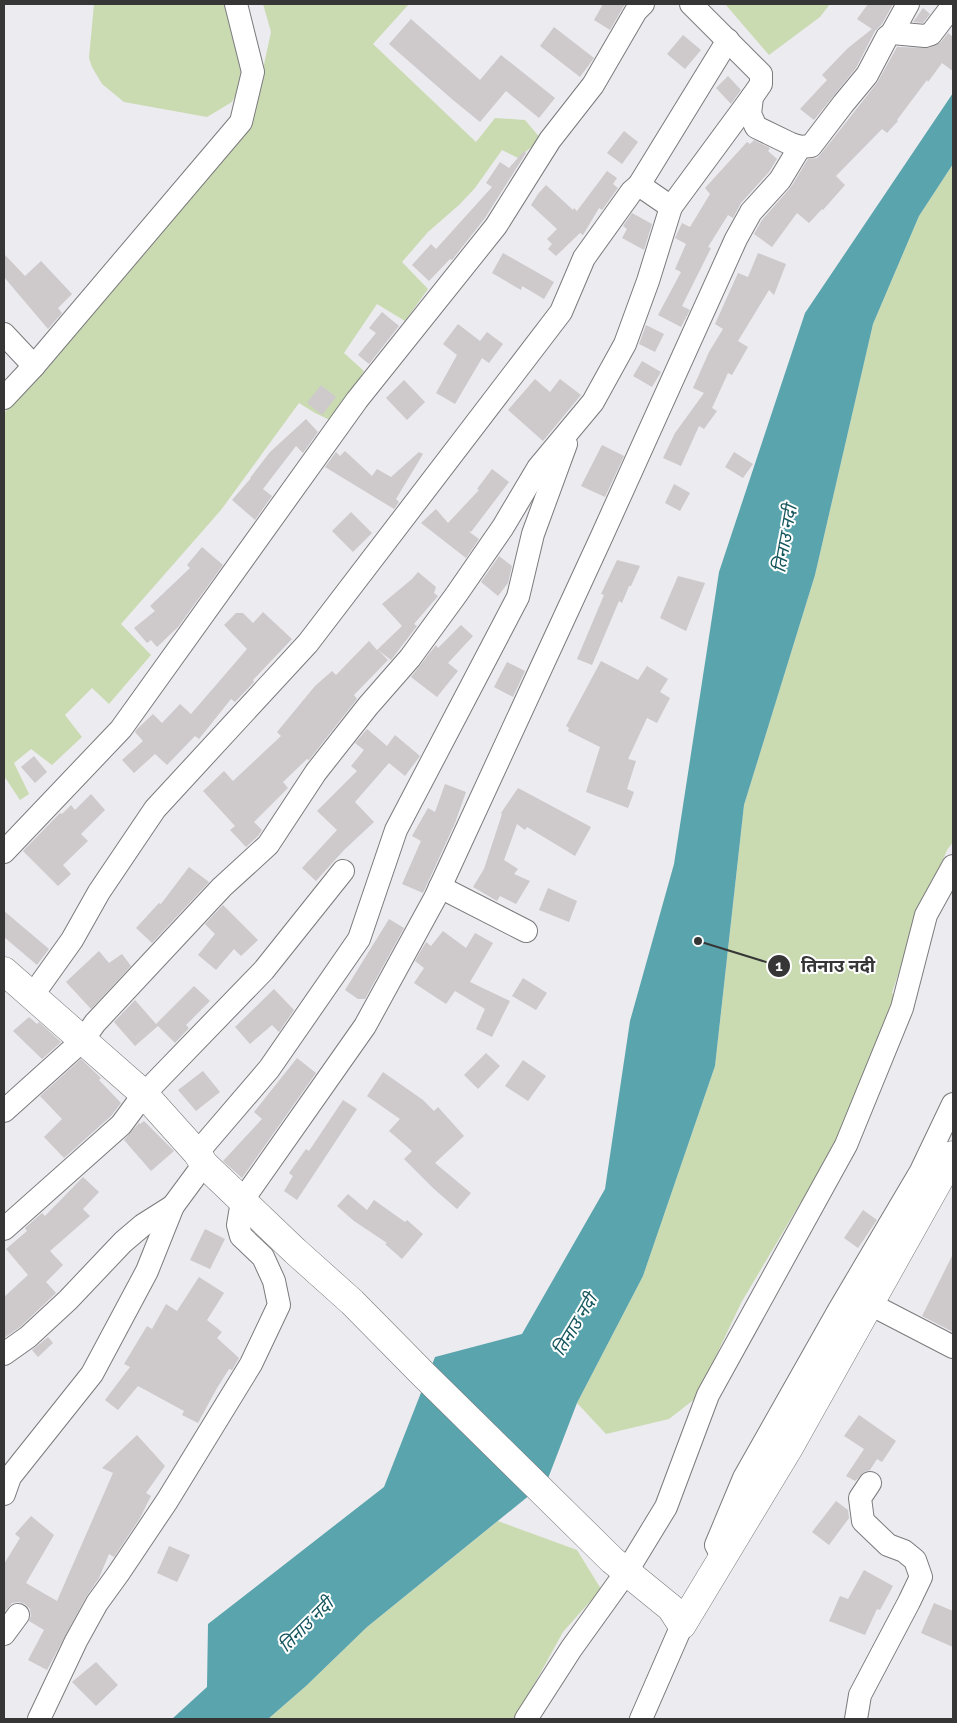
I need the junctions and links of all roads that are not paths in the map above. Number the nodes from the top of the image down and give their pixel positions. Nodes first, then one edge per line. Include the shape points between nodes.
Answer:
1 (236, 4) edge
2 (643, 4) edge
3 (691, 4) edge
4 (908, 4) edge
5 (953, 5) edge
6 (892, 33) junction
7 (728, 40) junction
8 (752, 97) junction
9 (800, 147) junction
10 (639, 185) junction
11 (672, 207) junction
12 (4, 334) edge
13 (34, 366) junction
14 (4, 398) edge
15 (573, 426) junction
16 (4, 852) edge
17 (953, 866) edge
18 (342, 871) dead end
19 (440, 887) junction
20 (526, 931) dead end
21 (4, 971) edge
22 (32, 996) junction
23 (82, 1040) junction
24 (144, 1094) junction
25 (953, 1104) edge
26 (4, 1111) edge
27 (953, 1155) edge
28 (200, 1158) junction
29 (242, 1200) junction
30 (173, 1206) junction
31 (4, 1229) edge
32 (870, 1304) junction
33 (953, 1347) edge
34 (4, 1354) edge
35 (870, 1483) dead end
36 (6, 1484) edge
37 (723, 1558) junction
38 (620, 1565) junction
39 (18, 1614) dead end
40 (682, 1625) junction
41 (4, 1634) edge
42 (39, 1719) edge
43 (526, 1719) edge
44 (641, 1719) edge
45 (856, 1719) edge

1 - 13 street via 253,72 241,122
2 - 16 street via 593,85 550,140 496,226 357,400 120,728
3 - 7 street
4 - 6 street
5 - 6 street via 931,34
6 - 9 street via 867,75 811,146
7 - 8 street via 761,74 761,84
7 - 10 street
8 - 9 street via 750,114 756,126
8 - 11 street
9 - 19 street via 780,180 751,212 736,239
10 - 11 street
10 - 22 street via 584,258 561,312 308,643 155,809 99,892 72,940
11 - 15 street via 625,344 593,402
12 - 13 street
13 - 14 street
15 - 23 street via 538,468 503,527 410,658 316,772 268,845 216,894
15 - 28 street via 533,534 518,597 396,830 359,939 269,1069
17 - 38 street via 926,916 902,1008 846,1145 708,1395 666,1507
18 - 24 street via 264,970
19 - 20 street
19 - 29 street via 365,1026
21 - 22 street
22 - 23 street
23 - 24 street
23 - 26 street
24 - 28 street
24 - 31 street via 121,1125
25 - 37 street via 921,1171 744,1478 716,1545
27 - 32 street
28 - 29 street
28 - 30 street
29 - 38 street via 352,1302
29 - 42 street via 238,1225 240,1236 263,1257 274,1281 278,1305 252,1364 166,1501 96,1603
30 - 34 street via 123,1242 55,1312
30 - 36 street via 147,1271 92,1374
32 - 33 street
32 - 37 street
35 - 45 street via 860,1498 864,1522 888,1545 904,1551 915,1560 921,1577 860,1695
37 - 40 street
38 - 40 street via 670,1608
38 - 43 street
39 - 41 street
40 - 44 street

